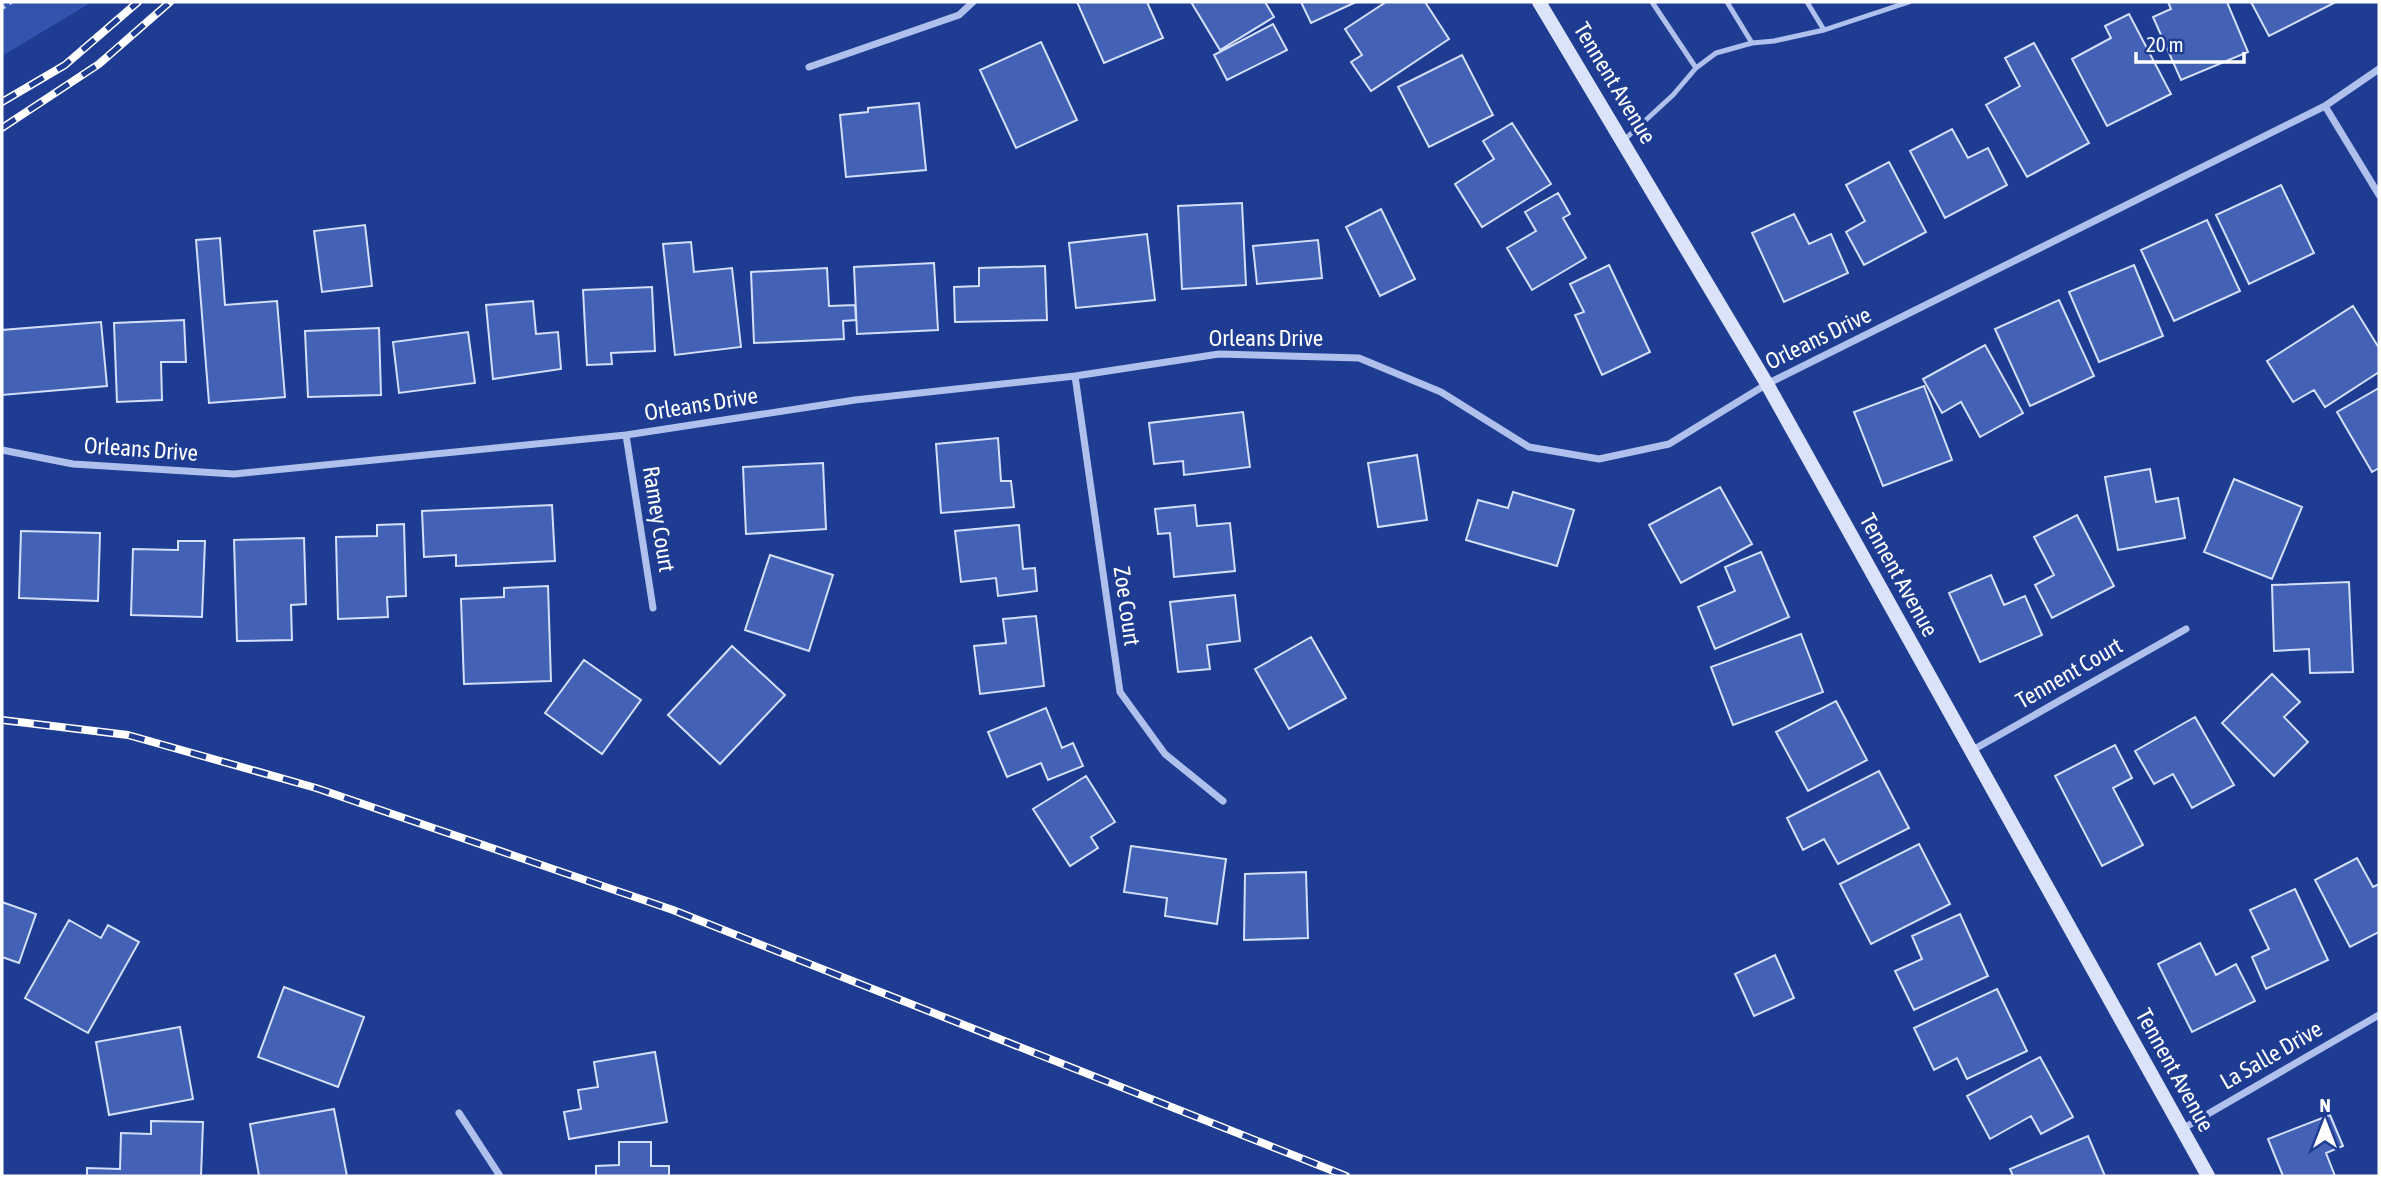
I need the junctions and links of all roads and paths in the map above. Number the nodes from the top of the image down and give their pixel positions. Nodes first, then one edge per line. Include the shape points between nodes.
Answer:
1 (11, 2) edge
2 (973, 2) edge
3 (1539, 2) edge
4 (1652, 2) edge
5 (1727, 2) edge
6 (1807, 2) edge
7 (1888, 2) edge
8 (1909, 2) edge
9 (2, 8) edge
10 (1893, 9) junction
11 (1824, 30) junction
12 (1752, 43) junction
13 (809, 67) dead end
14 (1696, 68) junction
15 (2379, 69) edge
16 (2325, 106) junction
17 (1623, 141) junction
18 (2379, 195) edge
19 (1075, 376) junction
20 (1767, 384) junction
21 (626, 435) junction
22 (2, 450) edge
23 (653, 608) dead end
24 (2186, 629) dead end
25 (1971, 751) junction
26 (1223, 801) dead end
27 (2379, 1015) edge
28 (459, 1113) dead end
29 (2182, 1129) junction
30 (500, 1176) edge
31 (2208, 1176) edge

1 - 9 path
2 - 13 street via 959,15
3 - 17 street, Tennent Avenue
4 - 14 lane
5 - 12 lane
6 - 11 lane
7 - 10 lane
8 - 10 lane
10 - 11 lane
11 - 12 lane
12 - 14 lane via 1716,53
14 - 17 lane
15 - 16 street, Orleans Drive
16 - 18 street
16 - 20 street, Orleans Drive
17 - 20 street, Tennent Avenue
19 - 20 street, Orleans Drive via 1219,354 1359,358 1441,392 1529,447 1599,459 1669,444
19 - 21 street, Orleans Drive via 855,400
19 - 26 street, Zoe Court via 1120,692 1166,754
20 - 25 street, Tennent Avenue
21 - 22 street, Orleans Drive via 234,474 73,464
21 - 23 street, Ramey Court
24 - 25 street, Tennent Court
25 - 29 street, Tennent Avenue
27 - 29 street, La Salle Drive
28 - 30 street
29 - 31 street, Tennent Avenue

